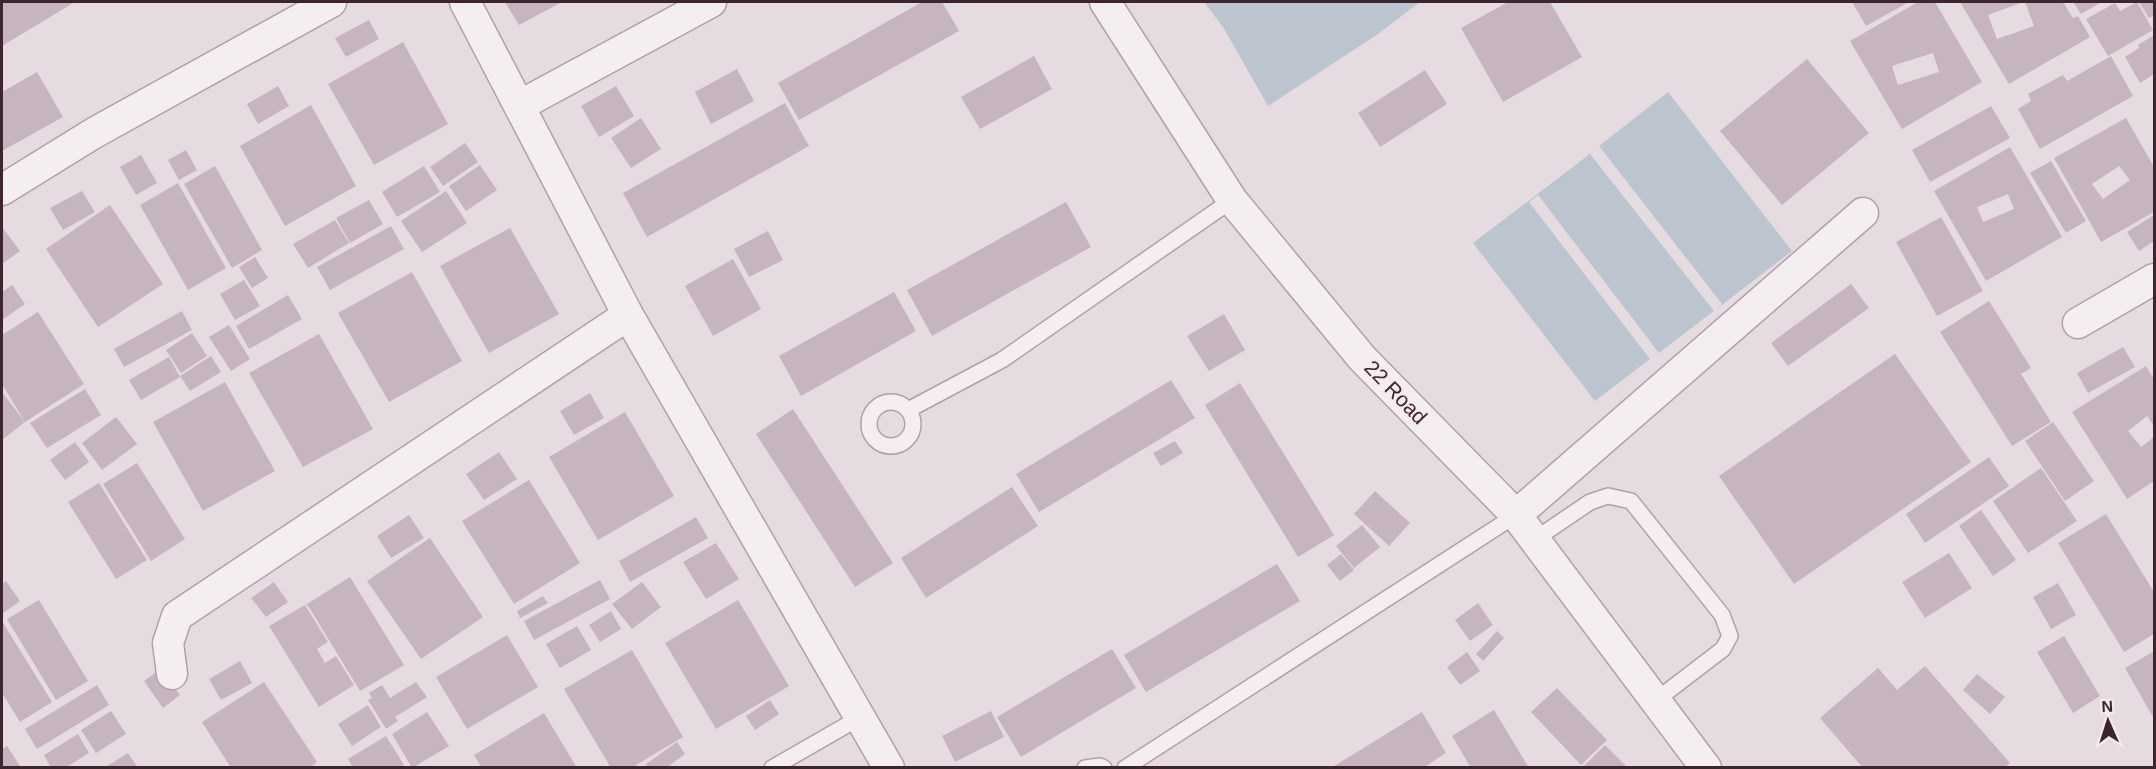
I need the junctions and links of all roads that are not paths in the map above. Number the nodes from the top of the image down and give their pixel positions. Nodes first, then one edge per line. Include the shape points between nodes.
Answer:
1 (331, 2) edge
2 (465, 2) edge
3 (711, 2) edge
4 (1105, 2) edge
5 (519, 106) junction
6 (2, 190) edge
7 (1232, 200) junction
8 (1863, 213) dead end
9 (2154, 279) edge
10 (628, 315) junction
11 (2078, 323) dead end
12 (908, 410) dead end
13 (1516, 515) junction
14 (1534, 540) junction
15 (172, 674) dead end
16 (1655, 701) junction
17 (859, 718) junction
18 (772, 768) edge
19 (889, 768) edge
20 (1085, 768) edge
21 (1104, 768) edge
22 (1125, 768) edge
23 (1706, 768) edge

1 - 6 street via 94,133
2 - 5 street
3 - 5 street
4 - 7 street, 22 Road
5 - 10 street
7 - 12 lane via 1002,360
7 - 13 street, 22 Road via 1362,358
8 - 13 street
9 - 11 street
10 - 15 street via 177,616 168,643
10 - 17 street
13 - 14 street, 22 Road
13 - 22 lane
14 - 16 street, 22 Road
14 - 16 lane via 1590,502 1608,496 1631,501 1722,615 1730,636 1723,649
16 - 23 street, 22 Road
17 - 18 lane
17 - 19 street
20 - 21 lane

